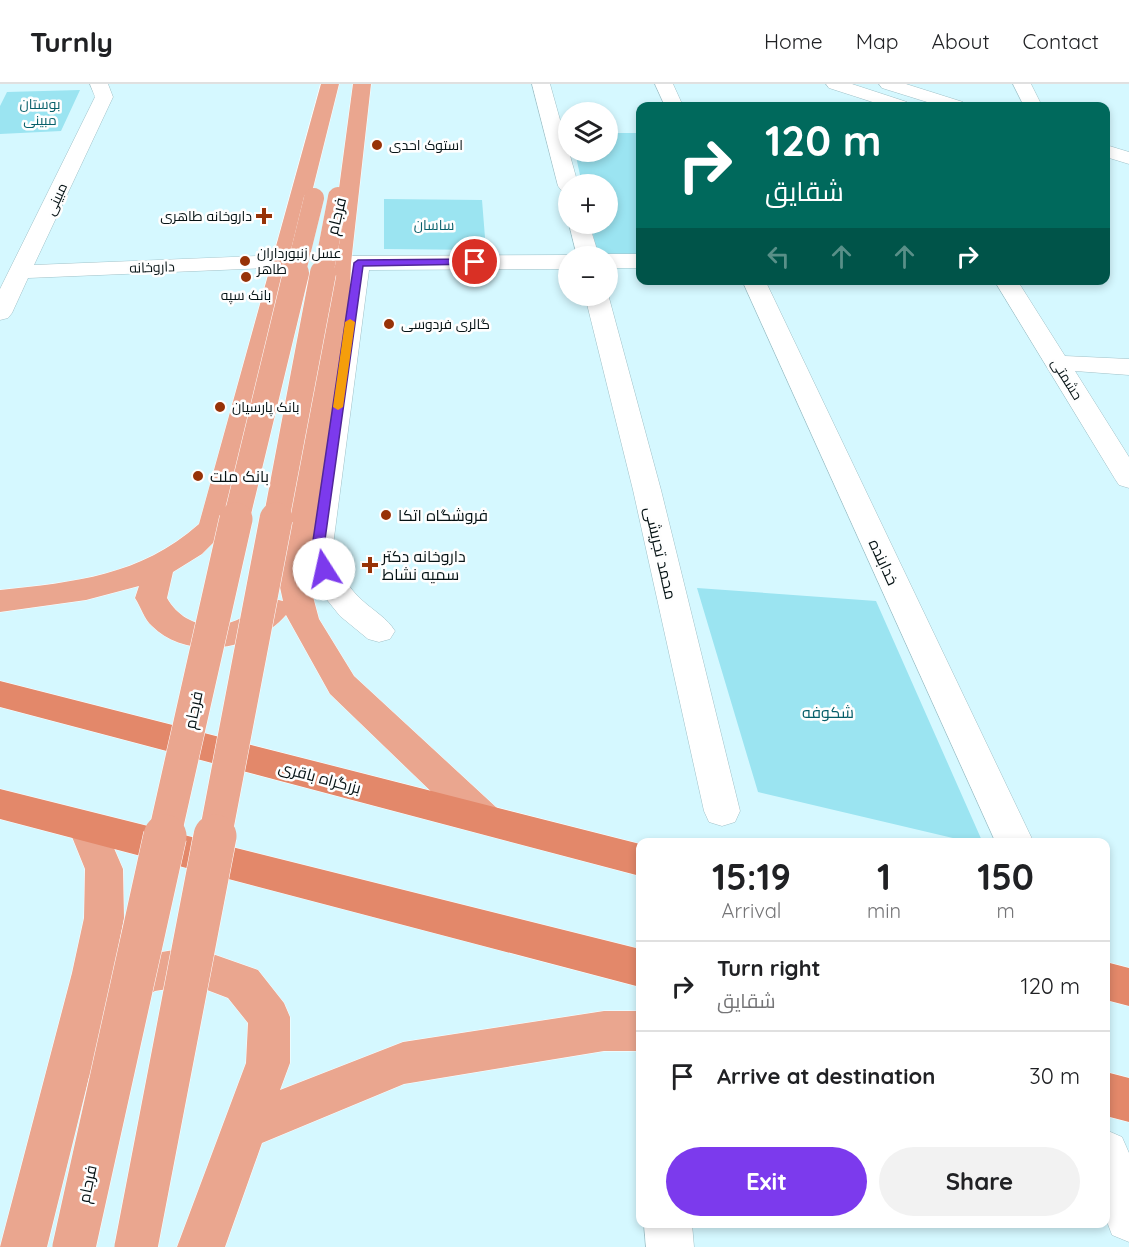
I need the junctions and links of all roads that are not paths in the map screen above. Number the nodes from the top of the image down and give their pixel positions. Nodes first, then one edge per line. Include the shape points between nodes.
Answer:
1 (99, 84) edge
2 (330, 84) edge
3 (362, 84) edge
4 (541, 84) edge
5 (664, 84) edge
6 (836, 84) edge
7 (888, 84) edge
8 (1022, 84) edge
9 (672, 102) edge
10 (889, 102) edge
11 (944, 102) edge
12 (1031, 102) edge
13 (1110, 152) edge
14 (1129, 158) edge
15 (1110, 171) edge
16 (565, 174) edge
17 (1129, 176) edge
18 (327, 187) junction
19 (618, 261) edge
20 (636, 261) edge
21 (284, 262) junction
22 (558, 262) edge
23 (350, 263) junction
24 (21, 272) junction
25 (755, 285) edge
26 (1008, 285) edge
27 (600, 306) edge
28 (0, 312) edge
29 (1057, 363) junction
30 (1129, 367) edge
31 (1129, 478) edge
32 (159, 568) junction
33 (293, 578) junction
34 (0, 601) edge
35 (379, 631) dead end
36 (0, 694) edge
37 (0, 804) edge
38 (722, 811) dead end
39 (484, 819) junction
40 (87, 827) junction
41 (1013, 838) edge
42 (636, 859) edge
43 (636, 967) edge
44 (1110, 982) edge
45 (1129, 987) edge
46 (636, 1031) edge
47 (66, 1074) junction
48 (1110, 1095) edge
49 (1129, 1100) edge
50 (245, 1127) junction
51 (1110, 1164) edge
52 (1129, 1218) edge
53 (668, 1228) edge
54 (23, 1247) edge
55 (74, 1247) edge
56 (136, 1247) edge
57 (201, 1247) edge
58 (670, 1247) edge

1 - 24 street, مبینی via 104,97
2 - 18 main road
3 - 18 main road
4 - 16 street
5 - 9 street
6 - 10 street
7 - 11 street
8 - 12 street
13 - 14 street
15 - 17 street
18 - 21 main road
18 - 23 main road
18 - 55 main road, فرجام, bridge via 221,582
18 - 56 main road, فرجام, bridge
19 - 20 street
21 - 24 street, داروخانه
21 - 32 main road via 213,528 190,550
22 - 23 street
23 - 33 main road via 335,326
23 - 35 street via 317,554 330,585
24 - 28 street, مبینی
25 - 41 street, خدابنده
26 - 29 street, حشمتی
27 - 38 street, محمد تجریشی
29 - 30 street
29 - 31 street, حشمتی
32 - 33 main road via 151,598 162,618 182,632 205,636 239,633 265,619 281,602
32 - 34 main road via 118,582
33 - 39 main road via 303,620 342,685
36 - 39 highway, بزرگراه باقری
37 - 40 highway
39 - 42 highway, بزرگراه باقری
40 - 43 highway
40 - 47 main road via 104,869 104,918
44 - 45 highway
46 - 50 main road via 604,1031 403,1063
47 - 50 main road via 120,988 149,973 174,969 207,971 243,984 269,1017 268,1063
47 - 54 main road
48 - 49 highway
50 - 57 main road
51 - 52 street
53 - 58 street

